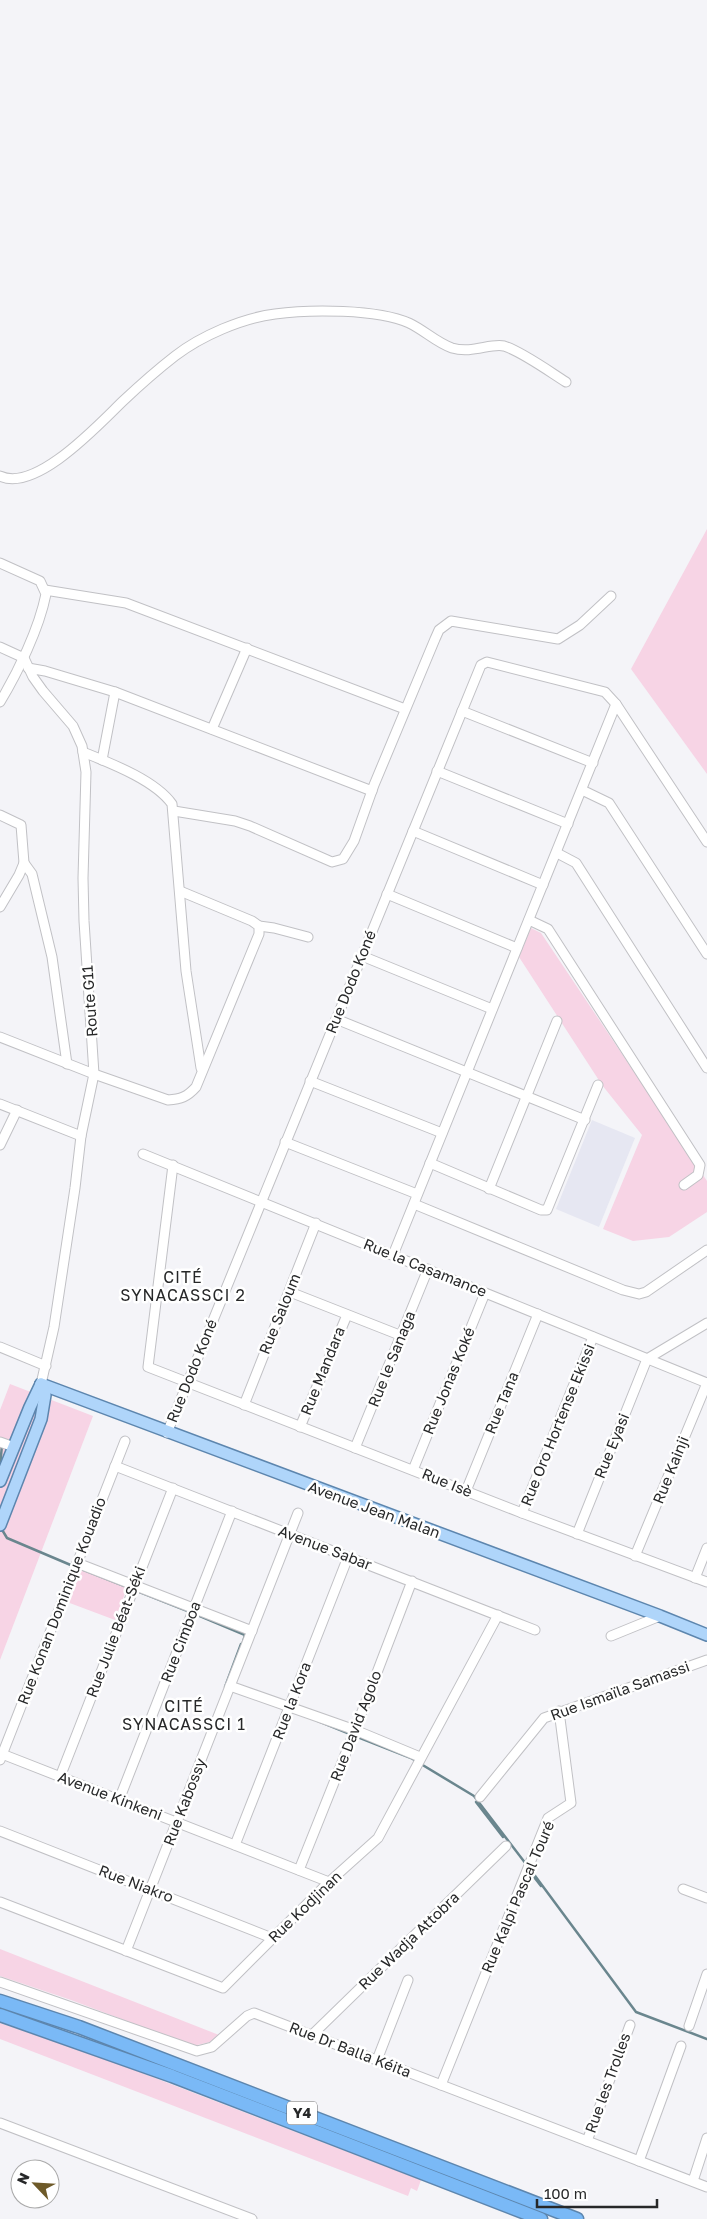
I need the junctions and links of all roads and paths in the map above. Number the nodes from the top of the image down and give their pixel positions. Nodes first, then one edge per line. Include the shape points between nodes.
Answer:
1 (566, 382) dead end
2 (0, 476) edge
3 (0, 562) edge
4 (45, 590) junction
5 (611, 596) dead end
6 (0, 647) edge
7 (247, 648) junction
8 (24, 658) junction
9 (28, 668) junction
10 (115, 692) junction
11 (0, 702) edge
12 (616, 704) junction
13 (404, 709) junction
14 (462, 710) junction
15 (212, 729) junction
16 (83, 752) junction
17 (102, 760) junction
18 (593, 762) junction
19 (437, 771) junction
20 (582, 790) junction
21 (372, 791) junction
22 (174, 811) junction
23 (0, 815) edge
24 (568, 824) junction
25 (412, 831) junction
26 (707, 842) edge
27 (557, 853) junction
28 (24, 863) junction
29 (543, 885) junction
30 (180, 891) junction
31 (387, 894) junction
32 (0, 907) edge
33 (529, 920) junction
34 (258, 926) junction
35 (308, 937) dead end
36 (517, 948) junction
37 (707, 954) edge
38 (362, 956) junction
39 (492, 1009) junction
40 (336, 1020) junction
41 (558, 1021) dead end
42 (0, 1037) edge
43 (67, 1064) junction
44 (707, 1068) edge
45 (201, 1071) junction
46 (467, 1071) junction
47 (94, 1074) junction
48 (310, 1081) junction
49 (598, 1085) dead end
50 (527, 1095) junction
51 (0, 1104) edge
52 (16, 1110) junction
53 (585, 1120) junction
54 (442, 1133) junction
55 (81, 1136) junction
56 (285, 1142) junction
57 (0, 1145) edge
58 (143, 1154) dead end
59 (430, 1163) junction
60 (173, 1165) junction
61 (684, 1185) dead end
62 (489, 1188) junction
63 (417, 1194) junction
64 (262, 1201) junction
65 (414, 1204) junction
66 (316, 1223) junction
67 (707, 1250) edge
68 (393, 1255) junction
69 (428, 1269) junction
70 (290, 1292) junction
71 (485, 1293) junction
72 (538, 1314) junction
73 (347, 1315) junction
74 (707, 1323) edge
75 (402, 1336) junction
76 (593, 1337) junction
77 (0, 1347) edge
78 (647, 1359) junction
79 (46, 1366) junction
80 (187, 1382) junction
81 (707, 1383) edge
82 (41, 1384) junction
83 (244, 1404) junction
84 (300, 1427) junction
85 (166, 1433) junction
86 (125, 1441) dead end
87 (0, 1442) edge
88 (14, 1448) junction
89 (355, 1448) junction
90 (115, 1466) junction
91 (413, 1470) junction
92 (0, 1482) edge
93 (173, 1488) junction
94 (466, 1491) junction
95 (232, 1511) junction
96 (298, 1513) dead end
97 (522, 1513) junction
98 (0, 1524) edge
99 (290, 1534) junction
100 (577, 1534) junction
101 (707, 1548) edge
102 (635, 1556) junction
103 (348, 1557) junction
104 (77, 1563) junction
105 (695, 1578) junction
106 (412, 1581) junction
107 (707, 1582) edge
108 (134, 1586) junction
109 (194, 1608) junction
110 (498, 1615) junction
111 (660, 1616) junction
112 (535, 1630) dead end
113 (252, 1632) junction
114 (707, 1635) edge
115 (612, 1636) dead end
116 (707, 1660) edge
117 (230, 1686) junction
118 (289, 1707) junction
119 (559, 1711) junction
120 (356, 1730) junction
121 (1, 1757) edge
122 (420, 1757) junction
123 (60, 1777) junction
124 (480, 1797) dead end
125 (119, 1800) junction
126 (177, 1822) junction
127 (0, 1831) edge
128 (235, 1845) junction
129 (506, 1846) dead end
130 (299, 1870) junction
131 (329, 1882) junction
132 (682, 1889) dead end
133 (150, 1890) junction
134 (707, 1898) edge
135 (0, 1902) edge
136 (272, 1938) junction
137 (126, 1951) junction
138 (707, 1974) edge
139 (408, 1980) dead end
140 (0, 1982) edge
141 (0, 2001) edge
142 (0, 2015) edge
143 (630, 2025) dead end
144 (690, 2026) dead end
145 (312, 2035) junction
146 (681, 2046) dead end
147 (377, 2060) junction
148 (441, 2085) junction
149 (0, 2122) edge
150 (707, 2138) edge
151 (587, 2141) junction
152 (639, 2161) junction
153 (693, 2182) junction
154 (707, 2187) edge
155 (252, 2219) edge
156 (540, 2219) edge
157 (577, 2219) edge

1 - 2 street via 502,346 458,350 395,318 339,312 274,314 223,328 176,355 49,466 32,475
3 - 4 street via 40,581
4 - 7 street via 126,603
4 - 8 street via 45,599
5 - 13 street via 580,625 558,639 451,621 439,630
6 - 8 street
7 - 13 street
7 - 15 street
8 - 9 street, Route G11
8 - 11 street
9 - 10 street
9 - 16 street, Route G11 via 45,694 73,726
10 - 15 street
10 - 17 street
12 - 14 street, Rue Dodo Koné via 605,692 487,662 481,665
12 - 18 street
12 - 26 street
13 - 21 street
14 - 18 street
14 - 19 street, Rue Dodo Koné
15 - 21 street
16 - 17 street
16 - 47 street, Route G11 via 86,772 84,921
17 - 22 street via 132,773 161,793
18 - 20 street
19 - 24 street
19 - 25 street, Rue Dodo Koné
20 - 24 street
20 - 37 street via 609,803
21 - 22 street via 354,841 343,858 332,862 243,823
22 - 30 street
23 - 28 street via 21,825
24 - 27 street
25 - 29 street
25 - 31 street, Rue Dodo Koné
27 - 29 street
27 - 44 street via 576,863
28 - 32 street
28 - 43 street via 32,874 52,956
29 - 33 street
30 - 34 street
30 - 45 street via 186,971
31 - 36 street
31 - 38 street, Rue Dodo Koné
33 - 36 street
33 - 61 street via 548,929 700,1165 698,1175
34 - 35 street
34 - 45 street via 259,934
36 - 39 street
38 - 39 street
38 - 40 street, Rue Dodo Koné
39 - 46 street
40 - 46 street
40 - 48 street, Rue Dodo Koné
41 - 50 street
42 - 43 street
43 - 47 street
45 - 47 street via 196,1087 188,1096 168,1100
46 - 50 street
46 - 54 street
47 - 55 street, Route G11
48 - 54 street
48 - 56 street, Rue Dodo Koné
49 - 53 street
50 - 53 street
50 - 62 street
51 - 52 street
52 - 55 street
52 - 57 street
53 - 62 street via 547,1210
54 - 59 street
55 - 79 street, Route G11
56 - 63 street
56 - 64 street, Rue Dodo Koné
58 - 60 street, Rue la Casamance
59 - 62 street
59 - 63 street
60 - 64 street, Rue la Casamance
60 - 80 street, Rue Isè via 148,1367
63 - 65 street
64 - 66 street, Rue la Casamance
64 - 80 street, Rue Dodo Koné
65 - 67 street via 638,1294 658,1286
65 - 68 street
66 - 68 street, Rue la Casamance
66 - 70 street, Rue Saloum
68 - 69 street, Rue la Casamance
69 - 71 street, Rue la Casamance
69 - 75 street, Rue le Sanaga
70 - 73 street
70 - 83 street, Rue Saloum
71 - 72 street, Rue la Casamance
71 - 91 street, Rue Jonas Koké
72 - 76 street, Rue la Casamance
72 - 94 street, Rue Tana
73 - 75 street
73 - 84 street, Rue Mandara
74 - 78 street
75 - 89 street, Rue le Sanaga
76 - 78 street, Rue la Casamance
76 - 97 street, Rue Oro Hortense Ekissi
77 - 79 street
78 - 81 street, Rue la Casamance
78 - 100 street, Rue Eyasi
79 - 82 street, Route G11
80 - 83 street, Rue Isè
80 - 85 street, Rue Dodo Koné
81 - 102 street, Rue Kainji
82 - 85 main road, Avenue Jean Malan
82 - 88 main road
82 - 98 main road via 45,1395 40,1419
83 - 84 street, Rue Isè
84 - 89 street, Rue Isè
85 - 111 main road, Avenue Jean Malan
86 - 90 street, Rue Konan Dominique Kouadio
87 - 88 street
88 - 92 main road
89 - 91 street, Rue Isè
90 - 93 street, Avenue Sabar
90 - 104 street, Rue Konan Dominique Kouadio
91 - 94 street, Rue Isè
93 - 95 street, Avenue Sabar
93 - 108 street, Rue Julie Béat-Séki
94 - 97 street, Rue Isè
95 - 99 street, Avenue Sabar
95 - 109 street, Rue Cimboa
96 - 99 street, Rue Kabossy
97 - 100 street, Rue Isè
99 - 103 street, Avenue Sabar
99 - 113 street, Rue Kabossy
100 - 102 street, Rue Isè
101 - 105 street
102 - 105 street, Rue Isè
103 - 106 street, Avenue Sabar
103 - 118 street, Rue la Kora
104 - 108 street
104 - 121 street, Rue Konan Dominique Kouadio
105 - 107 street, Rue Isè
106 - 110 street, Avenue Sabar
106 - 120 street, Rue David Agolo
108 - 109 street
108 - 123 street, Rue Julie Béat-Séki
109 - 113 street
109 - 125 street, Rue Cimboa
110 - 112 street, Avenue Sabar
110 - 122 street, Rue Kodjinan
111 - 114 main road, Avenue Jean Malan
111 - 115 street
113 - 117 street, Rue Kabossy
116 - 119 street, Rue Ismaïla Samassi
117 - 118 street
117 - 126 street, Rue Kabossy
118 - 120 street
118 - 128 street, Rue la Kora
119 - 124 street, Rue Ismaïla Samassi via 544,1718
119 - 148 street, Rue Kalpi Pascal Touré via 571,1803 548,1818
120 - 122 street
120 - 130 street, Rue David Agolo
121 - 123 street, Avenue Kinkeni
122 - 131 street, Rue Kodjinan via 378,1838
123 - 125 street, Avenue Kinkeni
125 - 126 street, Avenue Kinkeni
126 - 128 street, Avenue Kinkeni
126 - 133 street, Rue Kabossy
127 - 133 street, Rue Niakro
128 - 130 street, Avenue Kinkeni
129 - 145 street, Rue Wadja Attobra
130 - 131 street, Avenue Kinkeni
131 - 136 street, Rue Kodjinan
132 - 134 street
133 - 136 street, Rue Niakro
133 - 137 street, Rue Kabossy
135 - 137 street, Rue Kodjinan
136 - 137 street, Rue Kodjinan via 221,1988
138 - 144 street
139 - 147 street
140 - 145 street, Rue Dr Balla Kéita via 189,2050 212,2047 251,2013
141 - 157 highway, Y4 via 106,2037
142 - 156 highway, Y4 via 172,2076
143 - 151 street, Rue les Trolles
145 - 147 street, Rue Dr Balla Kéita
146 - 152 street
147 - 148 street, Rue Dr Balla Kéita
148 - 151 street, Rue Dr Balla Kéita
149 - 155 street
150 - 153 street
151 - 152 street, Rue Dr Balla Kéita
152 - 153 street, Rue Dr Balla Kéita
153 - 154 street, Rue Dr Balla Kéita

